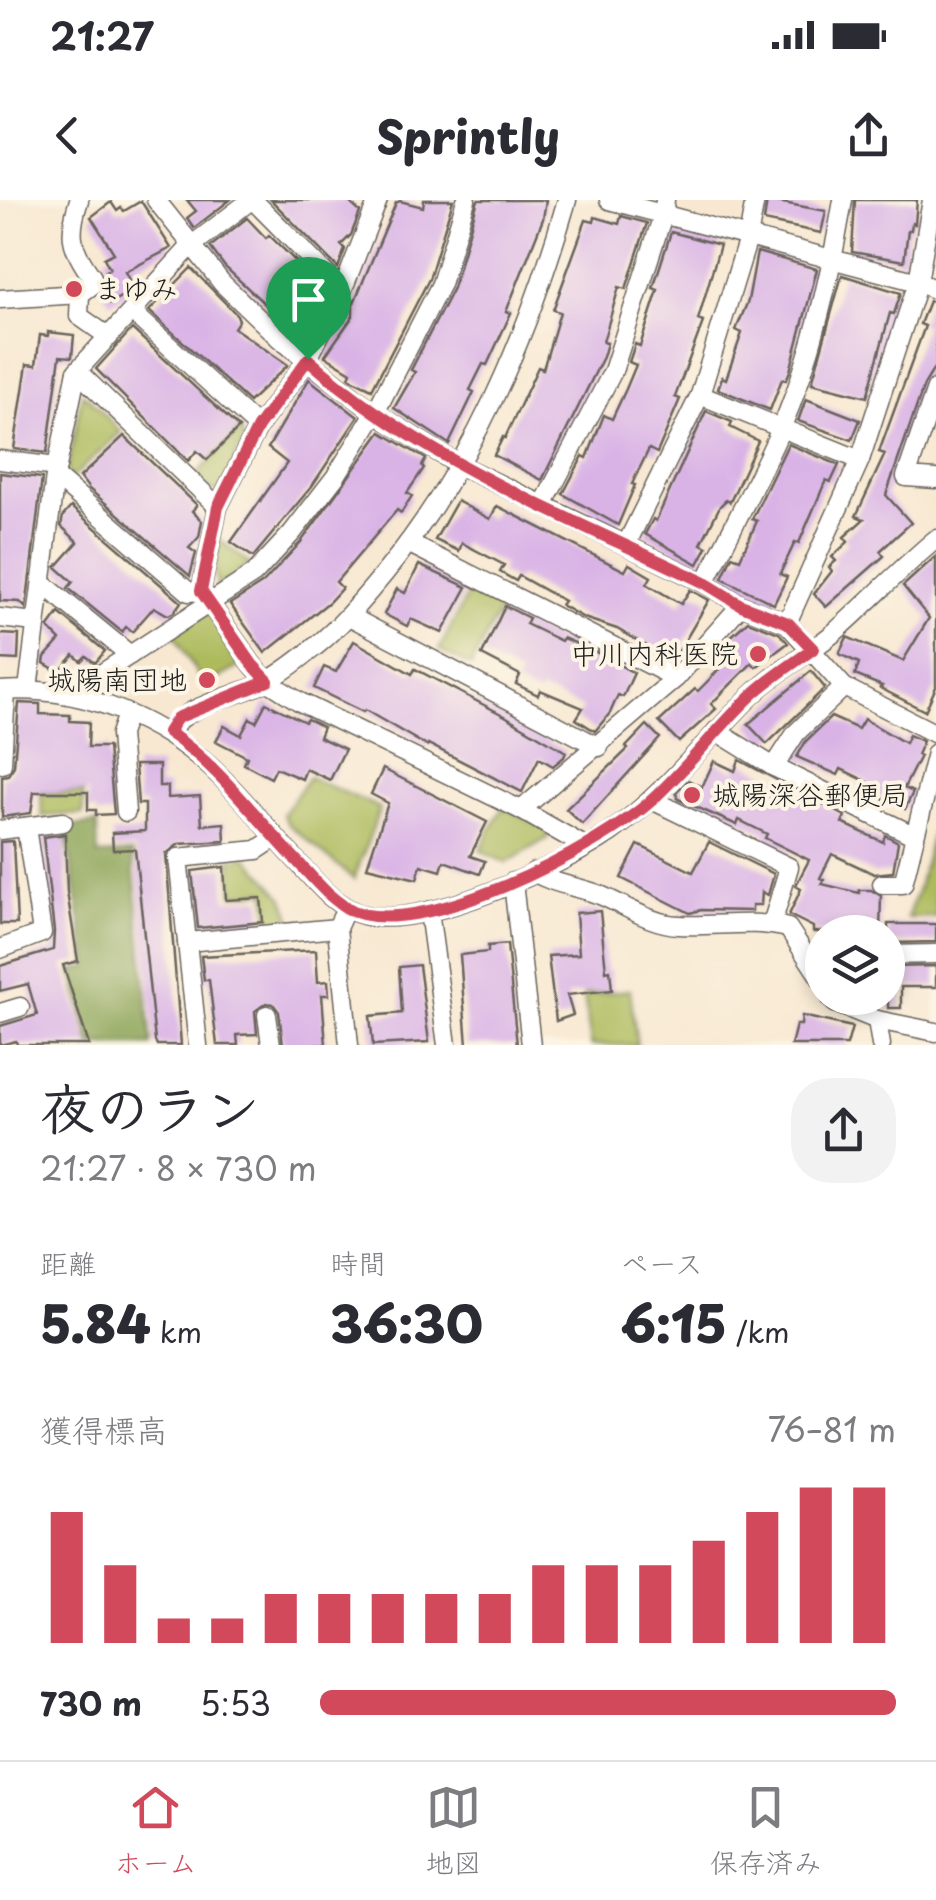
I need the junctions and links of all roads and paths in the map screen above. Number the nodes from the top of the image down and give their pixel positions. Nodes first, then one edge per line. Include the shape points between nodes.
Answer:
1 (79, 200) edge
2 (156, 200) edge
3 (252, 200) edge
4 (466, 200) edge
5 (567, 200) edge
6 (609, 200) edge
7 (755, 200) edge
8 (843, 200) edge
9 (932, 200) edge
10 (372, 204) edge
11 (664, 207) edge
12 (748, 238) junction
13 (191, 246) junction
14 (833, 262) junction
15 (918, 282) junction
16 (342, 290) junction
17 (936, 290) edge
18 (80, 294) junction
19 (0, 299) edge
20 (132, 312) junction
21 (109, 337) junction
22 (308, 359) junction
23 (77, 371) junction
24 (936, 389) edge
25 (700, 396) junction
26 (376, 413) junction
27 (258, 427) junction
28 (781, 428) junction
29 (0, 460) edge
30 (860, 460) junction
31 (460, 465) junction
32 (56, 472) junction
33 (936, 479) edge
34 (543, 505) junction
35 (218, 507) junction
36 (936, 539) edge
37 (408, 544) junction
38 (626, 545) junction
39 (42, 582) junction
40 (705, 583) junction
41 (205, 597) junction
42 (741, 605) junction
43 (348, 616) junction
44 (0, 618) edge
45 (34, 622) junction
46 (788, 623) junction
47 (813, 649) junction
48 (130, 655) junction
49 (676, 678) junction
50 (268, 681) junction
51 (844, 687) junction
52 (28, 689) junction
53 (3, 691) edge
54 (82, 697) junction
55 (127, 714) junction
56 (716, 731) junction
57 (168, 732) junction
58 (936, 734) edge
59 (599, 747) junction
60 (936, 753) edge
61 (2, 764) edge
62 (774, 767) junction
63 (652, 800) junction
64 (521, 810) junction
65 (126, 812) dead end
66 (63, 822) dead end
67 (26, 827) junction
68 (0, 830) edge
69 (916, 836) junction
70 (276, 838) junction
71 (586, 847) junction
72 (534, 872) junction
73 (513, 882) junction
74 (882, 884) dead end
75 (347, 908) junction
76 (429, 911) junction
77 (772, 924) junction
78 (337, 928) junction
79 (187, 942) junction
80 (805, 946) edge
81 (0, 949) edge
82 (936, 954) edge
83 (905, 955) edge
84 (20, 1007) dead end
85 (0, 1014) edge
86 (268, 1015) dead end
87 (864, 1015) edge
88 (877, 1020) junction
89 (935, 1036) edge
90 (198, 1045) edge
91 (271, 1045) edge
92 (349, 1045) edge
93 (446, 1045) edge
94 (532, 1045) edge
95 (880, 1045) edge

1 - 18 street via 70,236 92,277
2 - 13 street
3 - 13 street
3 - 16 street
4 - 26 street via 441,284
5 - 31 street via 536,302
6 - 11 street
7 - 12 street
8 - 14 street
9 - 15 street
10 - 16 street
11 - 12 street
11 - 34 street via 613,371
12 - 14 street
12 - 25 street
13 - 20 street
13 - 22 street via 256,317
14 - 15 street
14 - 28 street
15 - 17 street
15 - 30 street
16 - 22 street
18 - 19 street
18 - 21 street via 79,316
20 - 21 street
20 - 27 street
21 - 23 street
22 - 26 street
22 - 27 street
23 - 32 street
23 - 35 street
24 - 33 street via 906,477
25 - 28 street
25 - 38 street
26 - 31 street
26 - 41 street via 292,534 254,574
27 - 35 street
28 - 30 street
28 - 40 street
29 - 32 street
30 - 46 street
31 - 34 street
31 - 37 street
32 - 39 street
32 - 41 street via 189,592
34 - 38 street
35 - 41 street
36 - 47 street
37 - 43 street
37 - 49 street
38 - 40 street
39 - 45 street
39 - 48 street
40 - 42 street
41 - 48 street
41 - 50 street
42 - 46 street
42 - 49 street
43 - 50 street
43 - 59 street
44 - 45 street
45 - 52 street
46 - 47 street
47 - 51 street
47 - 56 street
48 - 54 street via 90,681
49 - 59 street
50 - 57 street via 177,718
50 - 64 street
51 - 58 street
51 - 62 street via 796,732
52 - 53 street
52 - 54 street
53 - 61 street
54 - 55 street
55 - 57 street
55 - 65 street via 115,739
56 - 62 street
56 - 63 street
57 - 70 street
59 - 64 street
60 - 69 street
62 - 69 street
63 - 71 street
63 - 77 street via 788,866
64 - 71 street
66 - 67 street
67 - 68 street
67 - 81 street via 42,933
69 - 74 street via 903,884
70 - 75 street
70 - 79 street via 257,850 178,858
71 - 72 street
72 - 73 street
72 - 77 street via 658,922
73 - 76 street
73 - 94 street
75 - 76 street via 365,916
75 - 78 street
76 - 93 street
77 - 80 street via 788,928
78 - 79 street
78 - 92 street
79 - 90 street
82 - 83 street
84 - 85 street
86 - 91 street
87 - 88 street
88 - 89 street
88 - 95 street

